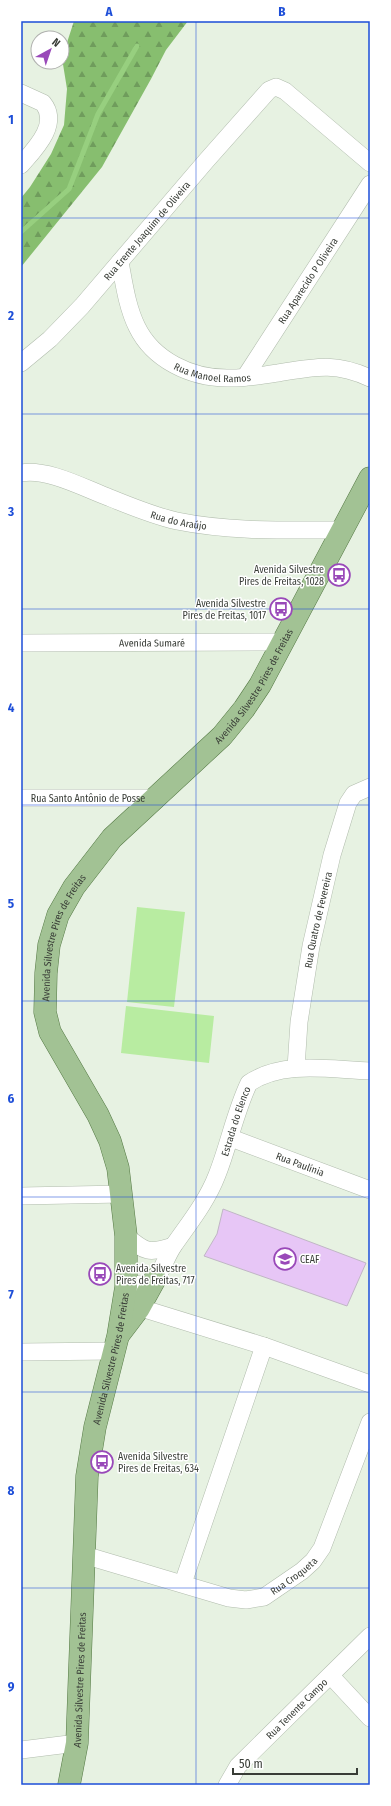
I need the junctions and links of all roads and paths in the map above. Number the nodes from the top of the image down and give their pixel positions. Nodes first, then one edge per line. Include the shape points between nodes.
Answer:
1 (21, 93) edge
2 (370, 163) edge
3 (21, 166) edge
4 (370, 184) edge
5 (120, 262) junction
6 (21, 363) edge
7 (245, 377) junction
8 (370, 378) edge
9 (21, 473) edge
10 (370, 478) edge
11 (344, 530) junction
12 (283, 642) junction
13 (21, 643) edge
14 (370, 787) edge
15 (21, 798) edge
16 (156, 798) junction
17 (296, 1068) junction
18 (370, 1071) edge
19 (231, 1138) junction
20 (370, 1190) edge
21 (122, 1194) junction
22 (21, 1196) edge
23 (126, 1236) junction
24 (173, 1246) junction
25 (155, 1280) joint
26 (130, 1297) junction
27 (116, 1343) junction
28 (264, 1346) junction
29 (21, 1352) edge
30 (370, 1384) edge
31 (370, 1422) edge
32 (84, 1555) junction
33 (183, 1583) junction
34 (370, 1636) edge
35 (331, 1676) junction
36 (370, 1718) edge
37 (77, 1743) junction
38 (21, 1750) edge
39 (69, 1785) edge
40 (227, 1785) edge

1 - 3 street via 43,103 50,116 48,128
2 - 5 street, Rua Erente Joaquim de Oliveira via 285,91 276,87 266,92
4 - 7 street, Rua Aparecido P Oliveira
5 - 6 street, Rua Erente Joaquim de Oliveira via 50,339
5 - 7 street, Rua Manoel Ramos via 137,327 153,348 170,364 197,375
7 - 8 street, Rua Manoel Ramos via 319,367 338,367 353,370
9 - 11 street, Rua do Araújo via 42,474 67,480 176,520 221,528
10 - 11 main road, Avenida Silvestre Pires de Freitas
11 - 12 main road, Avenida Silvestre Pires de Freitas
12 - 13 street, Avenida Sumaré
12 - 16 main road, Avenida Silvestre Pires de Freitas via 244,709 222,736
14 - 17 street, Rua Quatro de Fevereira via 354,794 348,803 332,854 298,1022
15 - 16 street, Rua Santo Antônio de Posse
16 - 21 main road, Avenida Silvestre Pires de Freitas via 112,838 74,887 58,915 49,945 46,973 45,1012 50,1032 98,1115 110,1141
17 - 18 street, Estrada do Elenco
17 - 19 street, Estrada do Elenco via 271,1072 249,1083
19 - 20 street, Rua Paulínia
19 - 24 street, Estrada do Elenco via 205,1200
21 - 22 street
21 - 23 main road, Avenida Silvestre Pires de Freitas
23 - 24 street via 149,1251
23 - 26 main road, Avenida Silvestre Pires de Freitas
24 - 25 street, Estrada do Elenco
25 - 26 main road
26 - 27 main road
26 - 28 street
27 - 29 street
27 - 32 main road, Avenida Silvestre Pires de Freitas via 95,1427 87,1476
28 - 30 street
28 - 33 street
31 - 33 street, Rua Croqueta via 322,1548 302,1571 264,1597 246,1600 229,1598
32 - 33 street, Rua Croqueta
32 - 37 main road, Avenida Silvestre Pires de Freitas
34 - 35 street, Rua Tenente Campo
35 - 36 street
35 - 40 street, Rua Tenente Campo via 238,1766
37 - 38 street
37 - 39 main road, Avenida Silvestre Pires de Freitas

